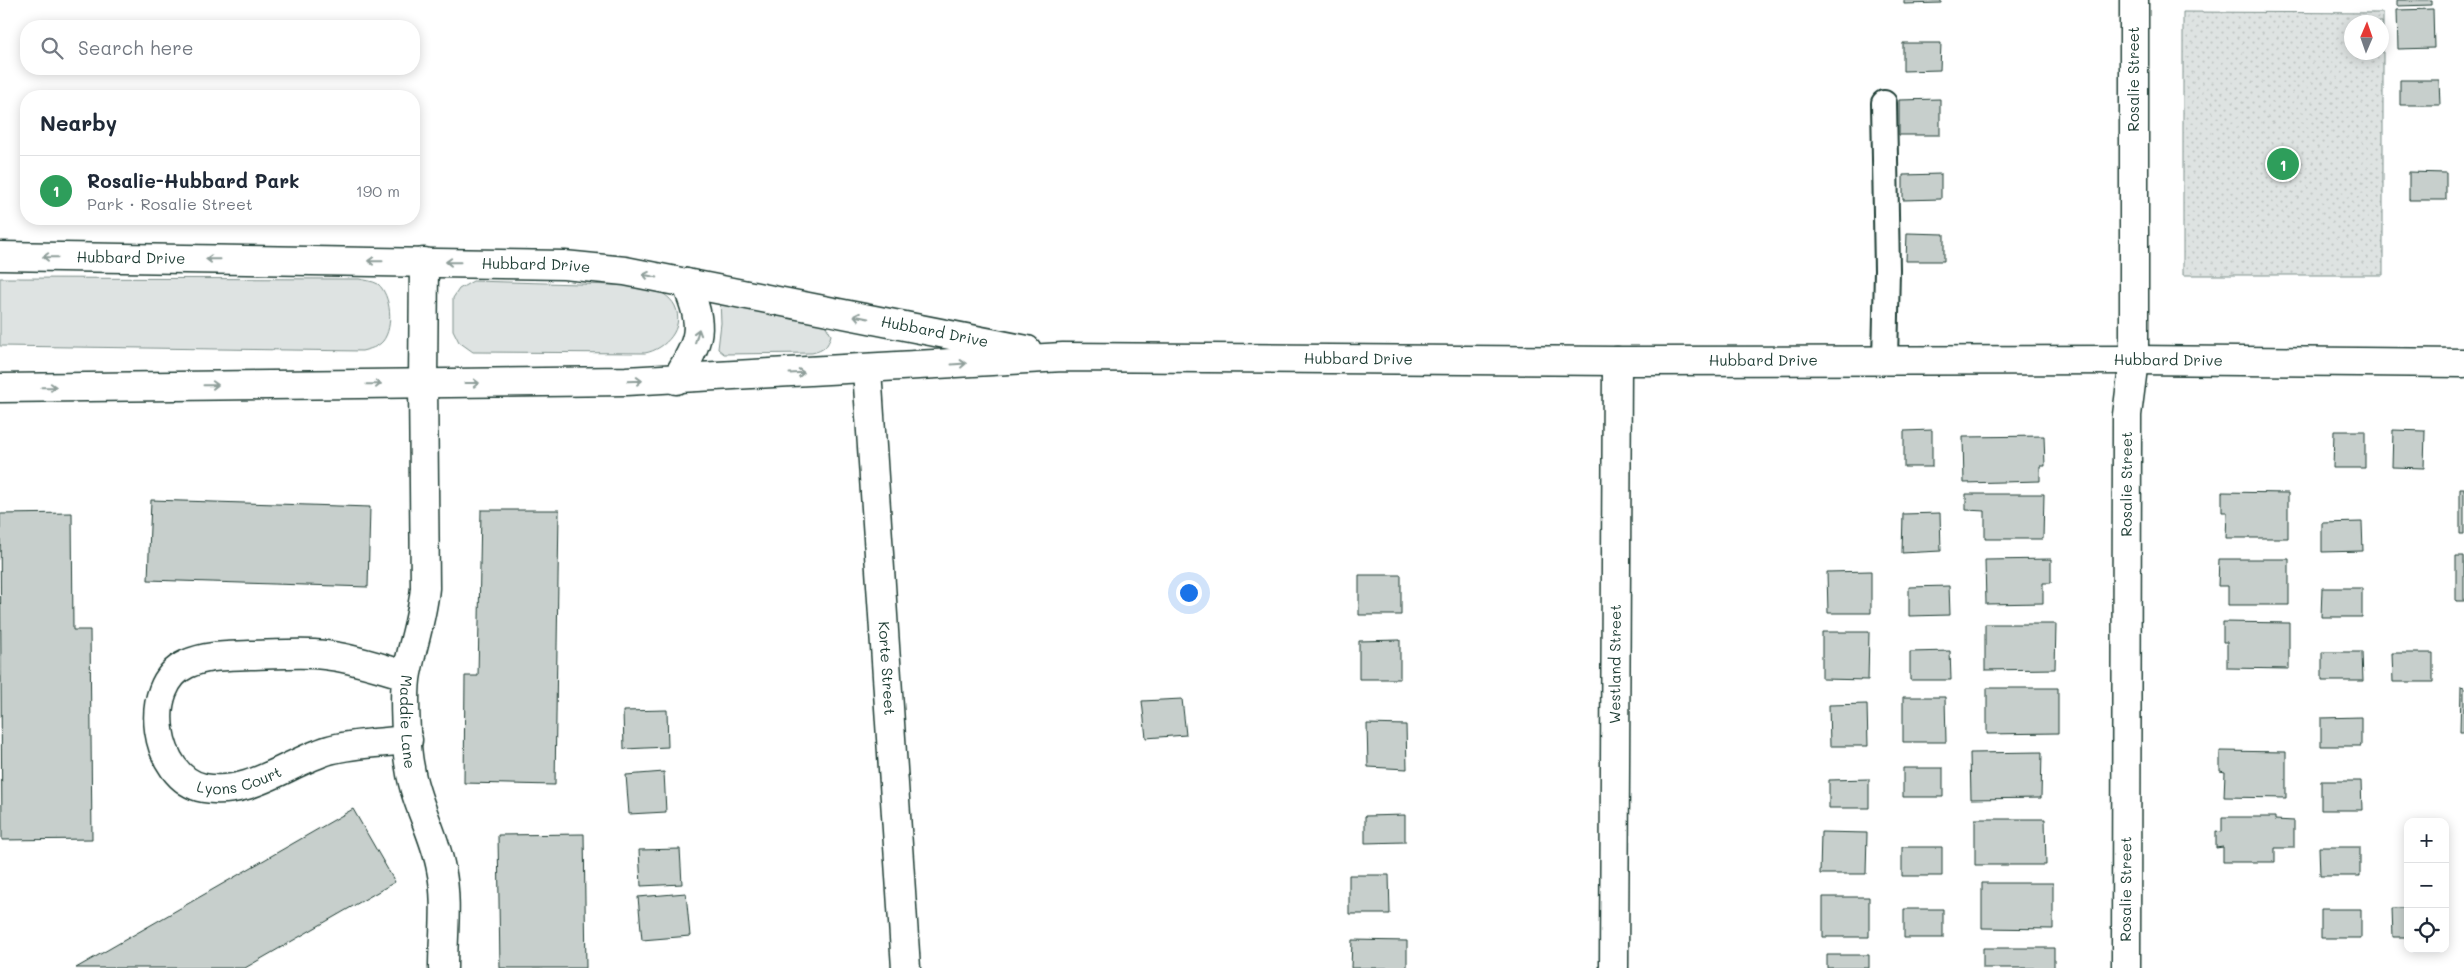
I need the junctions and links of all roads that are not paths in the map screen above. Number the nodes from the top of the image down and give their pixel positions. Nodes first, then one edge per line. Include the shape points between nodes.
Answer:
1 (2134, 0) edge
2 (1884, 103) dead end
3 (0, 256) edge
4 (424, 262) junction
5 (686, 283) junction
6 (1063, 357) junction
7 (1885, 360) junction
8 (2134, 360) junction
9 (1617, 361) junction
10 (2464, 363) edge
11 (867, 370) junction
12 (676, 380) junction
13 (424, 383) junction
14 (0, 388) edge
15 (406, 675) junction
16 (408, 740) junction
17 (443, 968) edge
18 (906, 968) edge
19 (1614, 968) edge
20 (2126, 968) edge

1 - 8 street, Rosalie Street
2 - 7 lane
4 -> 3 street, Hubbard Drive
5 -> 4 street, Hubbard Drive via 564,264
4 - 13 street, Maddie Lane
6 -> 5 street, Hubbard Drive
12 -> 5 street via 693,350 700,328
6 - 9 street, Hubbard Drive
11 -> 6 street, Hubbard Drive
7 - 8 street, Hubbard Drive
7 - 9 street, Hubbard Drive
8 - 10 street, Hubbard Drive
8 - 20 street, Rosalie Street via 2127,415
9 - 19 street, Westland Street
12 -> 11 street, Hubbard Drive
11 - 18 street, Korte Street
13 -> 12 street, Hubbard Drive
14 -> 13 street, Hubbard Drive
13 - 15 street, Maddie Lane via 425,588 422,616
15 - 16 street, Maddie Lane
15 - 16 street, Lyons Court via 325,655 208,656 184,665 166,682 158,705 159,730 166,758 184,777 202,788 230,790 255,783 331,749
16 - 17 street, Maddie Lane via 416,794 442,871

